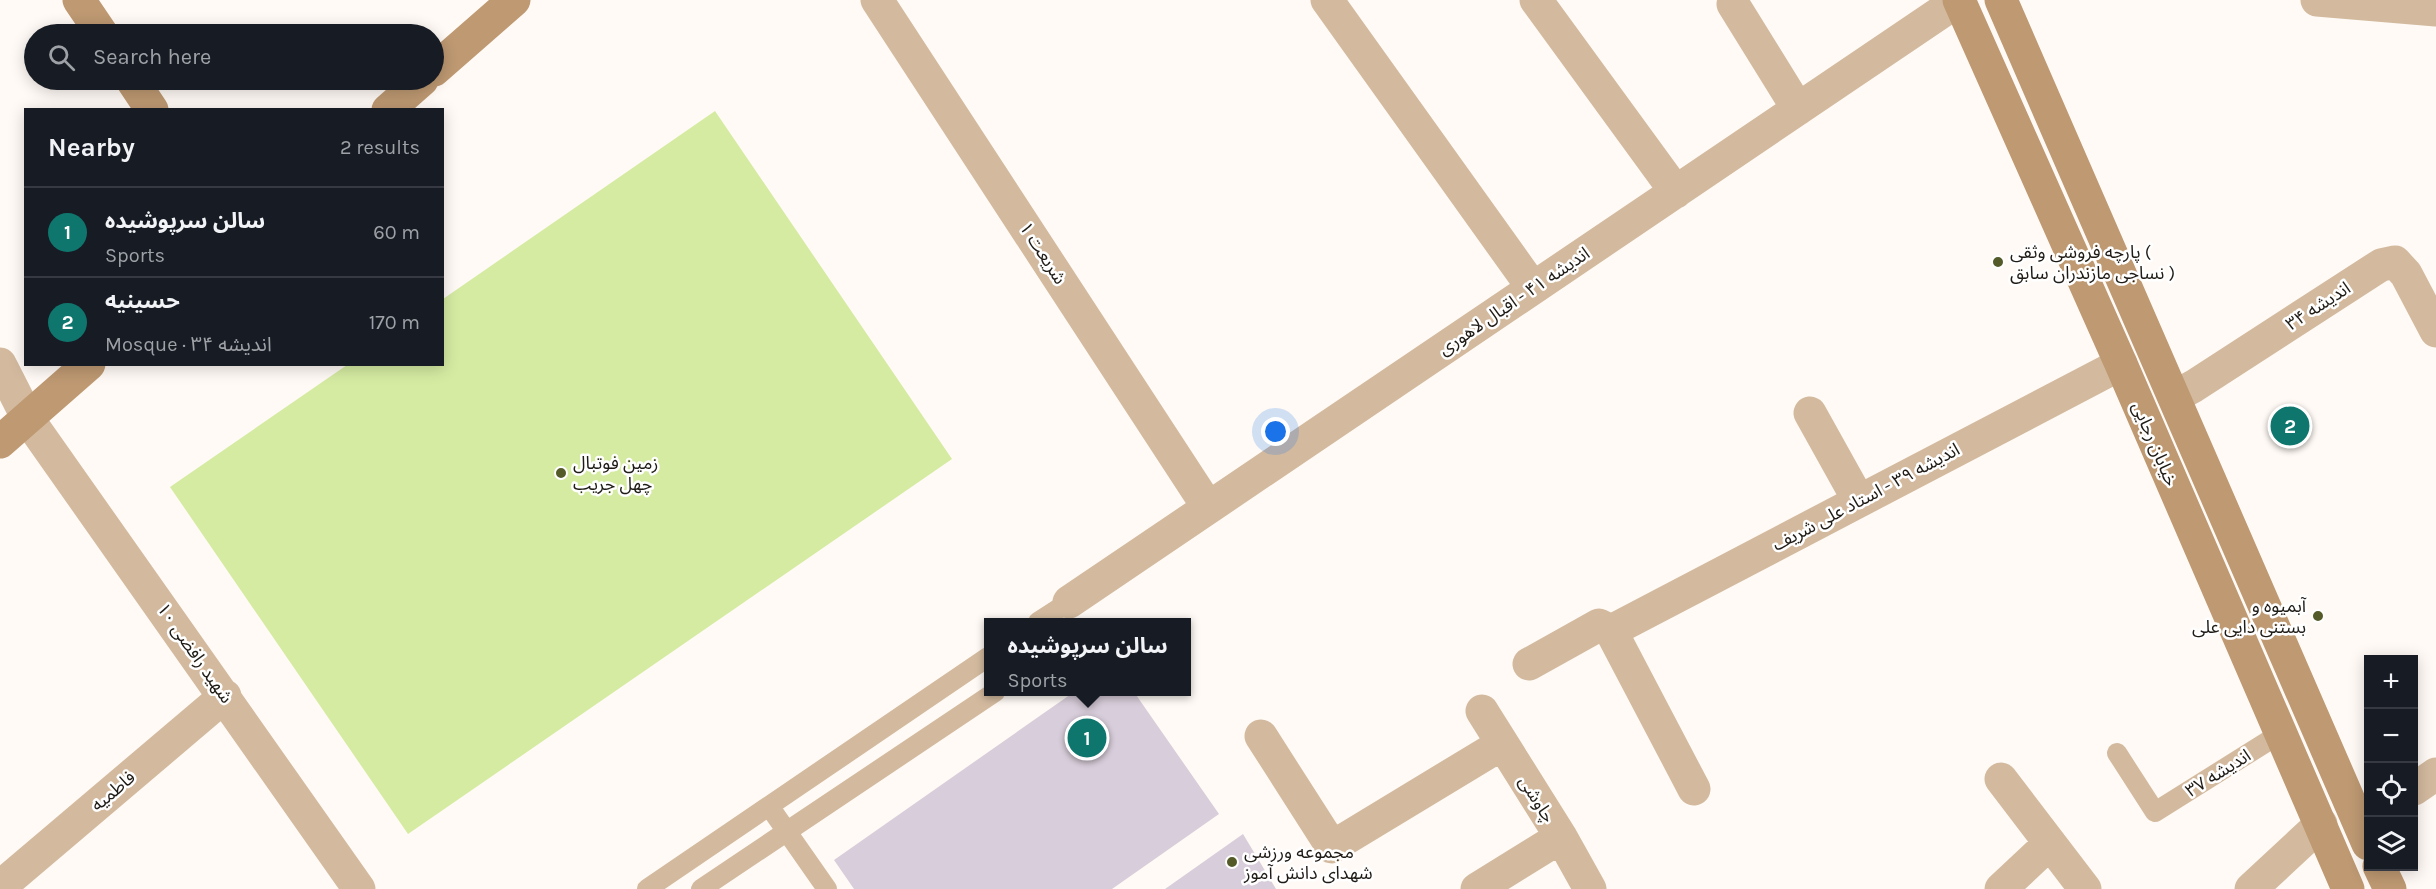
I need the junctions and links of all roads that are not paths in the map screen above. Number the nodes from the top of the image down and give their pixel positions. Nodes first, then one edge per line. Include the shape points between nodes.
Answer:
1 (79, 0) edge
2 (514, 0) edge
3 (878, 0) edge
4 (1327, 0) edge
5 (1536, 0) edge
6 (1959, 0) edge
7 (2001, 0) edge
8 (2317, 0) edge
9 (1733, 4) dead end
10 (2436, 10) edge
11 (95, 24) edge
12 (444, 61) edge
13 (139, 90) edge
14 (411, 90) edge
15 (151, 108) edge
16 (390, 108) edge
17 (1798, 109) junction
18 (1676, 192) junction
19 (1533, 288) junction
20 (2436, 331) edge
21 (0, 364) edge
22 (2121, 364) junction
23 (87, 366) edge
24 (2174, 397) junction
25 (1810, 413) dead end
26 (28, 419) junction
27 (0, 442) edge
28 (1858, 501) junction
29 (1208, 507) junction
30 (1065, 612) edge
31 (1049, 618) edge
32 (1611, 631) junction
33 (984, 660) edge
34 (1529, 664) dead end
35 (225, 696) junction
36 (989, 696) edge
37 (1482, 711) dead end
38 (2281, 733) junction
39 (1261, 736) dead end
40 (1502, 744) junction
41 (2116, 753) dead end
42 (2436, 774) edge
43 (2001, 780) dead end
44 (2418, 786) edge
45 (1694, 789) dead end
46 (769, 806) junction
47 (2321, 824) junction
48 (2364, 824) edge
49 (787, 831) junction
50 (1561, 837) junction
51 (2050, 843) junction
52 (2381, 871) edge
53 (0, 886) edge
54 (359, 889) edge
55 (647, 889) edge
56 (701, 889) edge
57 (828, 889) edge
58 (1477, 889) edge
59 (1590, 889) edge
60 (2001, 889) edge
61 (2085, 889) edge
62 (2251, 889) edge
63 (2348, 889) edge
64 (2390, 889) edge

1 - 11 main road
2 - 12 main road
3 - 29 street, شریعت ۱
4 - 19 street
5 - 18 street
6 - 17 street, اندیشه ۴۱ - اقبال لاهوری
6 - 22 main road, خیابان رجایی
7 - 24 main road, خیابان رجایی
8 - 10 street
9 - 17 street
13 - 15 main road
14 - 16 main road
17 - 18 street, اندیشه ۴۱ - اقبال لاهوری
18 - 19 street, اندیشه ۴۱ - اقبال لاهوری
19 - 29 street, اندیشه ۴۱ - اقبال لاهوری
20 - 24 street, اندیشه ۳۴ via 2406,274 2395,262 2381,265
21 - 26 street, شهید رافضی ۱۰
22 - 28 street, اندیشه ۳۹ - استاد علی شریف
22 - 38 main road, خیابان رجایی
23 - 26 main road
24 - 48 main road, خیابان رجایی
25 - 28 street
26 - 27 main road
26 - 35 street, شهید رافضی ۱۰
28 - 32 street, اندیشه ۳۹ - استاد علی شریف
29 - 30 street, اندیشه ۴۱ - اقبال لاهوری
30 - 31 lane
32 - 34 street via 1599,626
32 - 45 street
33 - 46 lane
35 - 53 street, فاطمیه
35 - 54 street, شهید رافضی ۱۰
36 - 49 lane
37 - 40 street, چاوشی
38 - 41 lane, اندیشه ۳۷ via 2155,812
38 - 47 main road, خیابان رجایی
39 - 40 street via 1332,847
40 - 50 street, چاوشی
42 - 44 street
43 - 51 street
46 - 49 lane
46 - 55 lane
47 - 62 street
47 - 63 main road, خیابان رجایی
49 - 56 lane
49 - 57 lane
50 - 58 street
50 - 59 street, چاوشی
51 - 60 street
51 - 61 street
52 - 64 main road

